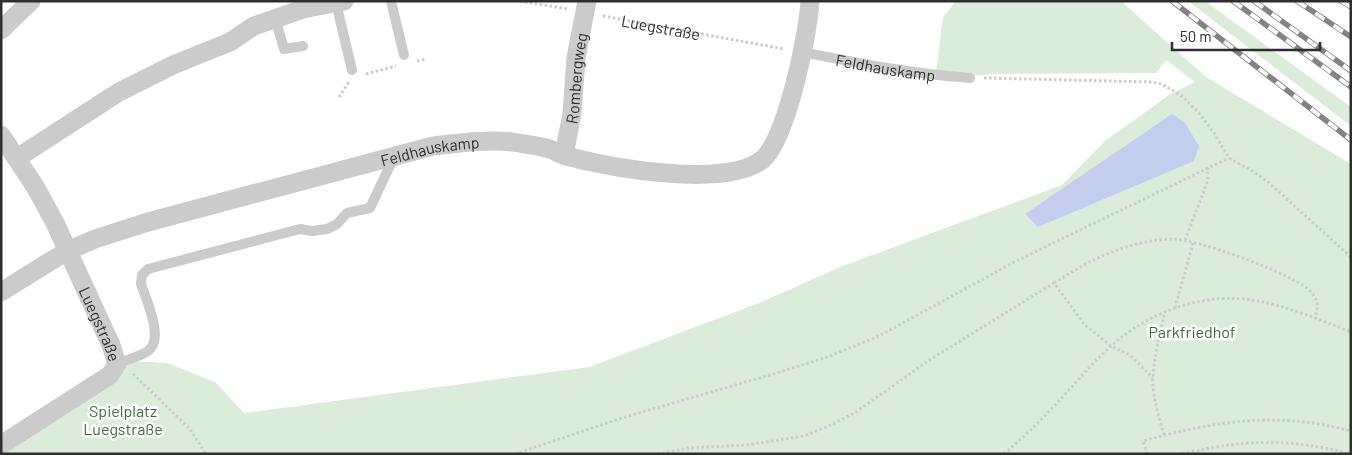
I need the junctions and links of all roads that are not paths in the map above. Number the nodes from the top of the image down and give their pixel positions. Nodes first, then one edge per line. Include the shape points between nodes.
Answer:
1 (31, 1) edge
2 (391, 1) edge
3 (810, 1) edge
4 (340, 2) edge
5 (586, 7) edge
6 (275, 18) junction
7 (1, 30) edge
8 (303, 46) dead end
9 (802, 52) junction
10 (405, 61) road end
11 (355, 75) road end
12 (970, 78) road end
13 (1, 134) edge
14 (564, 155) junction
15 (394, 156) junction
16 (17, 158) junction
17 (67, 251) junction
18 (1, 292) edge
19 (117, 364) junction
20 (1, 445) edge

1 - 7 street
2 - 10 lane
3 - 9 street, Feldhauskamp
4 - 6 street
4 - 11 lane
5 - 14 street, Rombergweg
6 - 8 lane via 284,49
6 - 16 street via 119,92
9 - 12 lane, Feldhauskamp via 885,68
9 - 14 street, Feldhauskamp via 790,102 777,137 764,158 753,166 703,175 639,170
13 - 16 street, Luegstraße
14 - 15 street, Feldhauskamp via 546,148 510,142 468,142 433,146
15 - 17 street, Feldhauskamp via 148,222
15 - 19 lane via 370,208 347,213 327,229 300,229 148,270 142,275 141,284 156,334 154,343 149,350
16 - 17 street, Luegstraße via 36,188
17 - 18 street, Feldhauskamp
17 - 19 street, Luegstraße via 111,344
19 - 20 street, Luegstraße via 110,374

